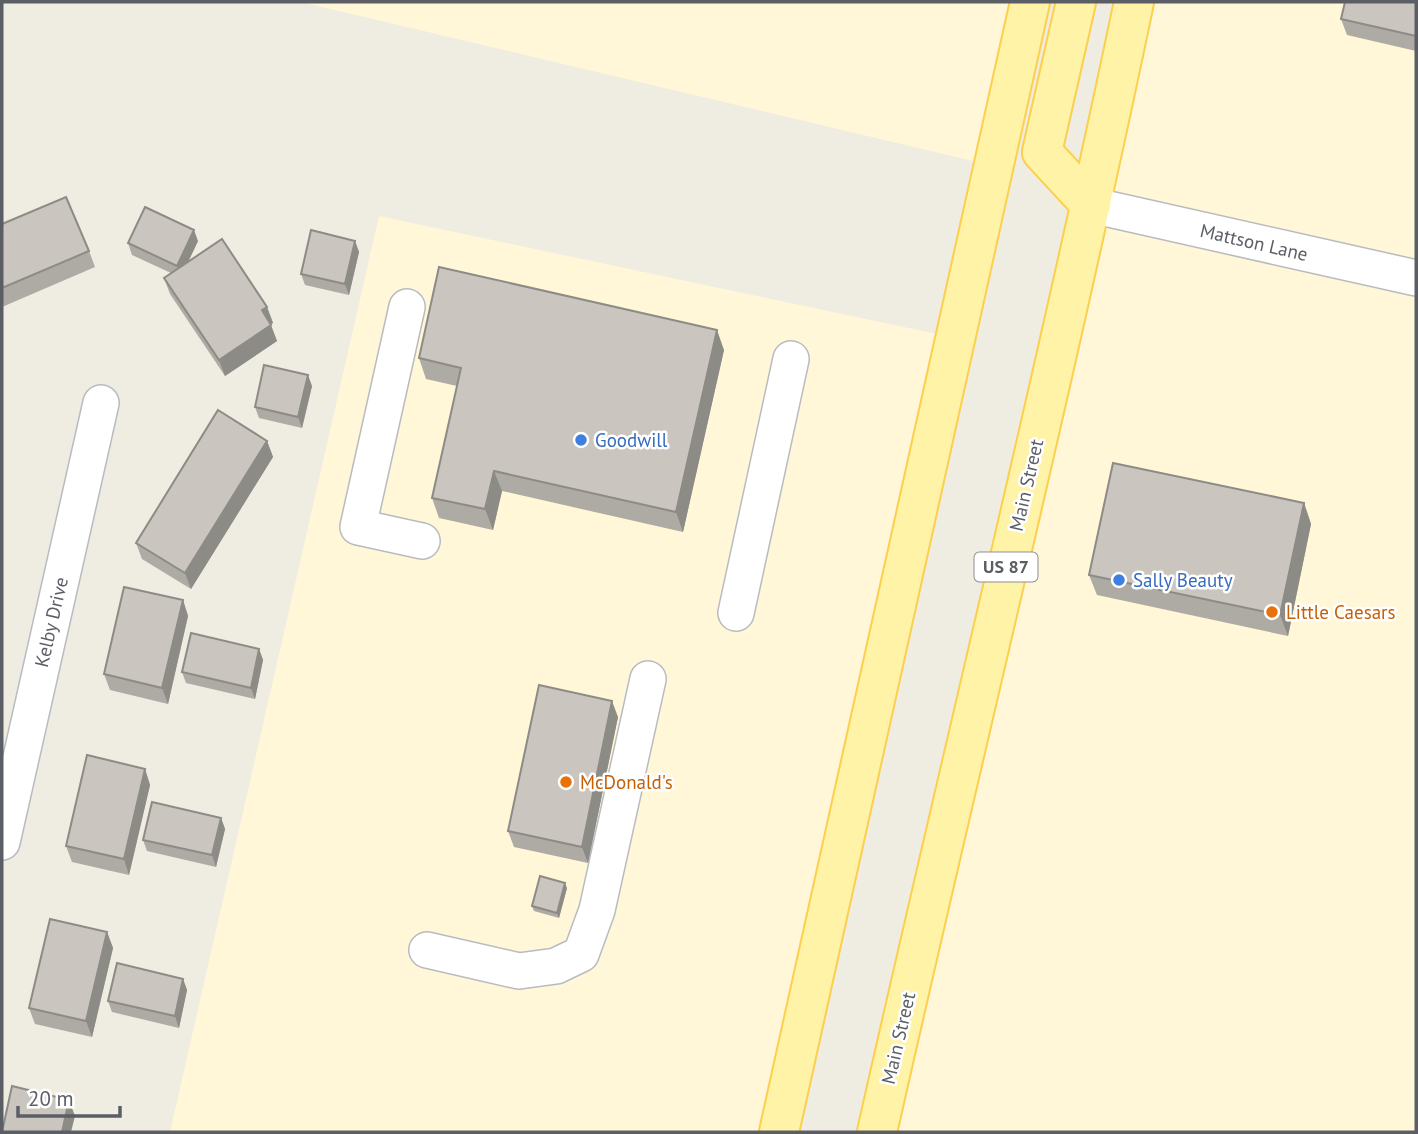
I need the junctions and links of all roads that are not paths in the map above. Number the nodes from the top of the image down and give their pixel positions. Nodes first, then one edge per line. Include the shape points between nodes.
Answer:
1 (1030, 2) edge
2 (1076, 2) edge
3 (1134, 2) edge
4 (1091, 205) junction
5 (1416, 278) edge
6 (407, 307) dead end
7 (791, 359) dead end
8 (101, 402) dead end
9 (422, 541) dead end
10 (736, 613) dead end
11 (648, 679) dead end
12 (2, 842) edge
13 (427, 950) dead end
14 (779, 1132) edge
15 (877, 1132) edge

1 - 14 main road
2 - 4 main road via 1042,152
3 - 4 main road, Main Street / US 87
4 - 5 street, Mattson Lane
4 - 15 main road, Main Street / US 87
6 - 9 street via 358,527
7 - 10 street
8 - 12 street, Kelby Drive
11 - 13 street via 597,910 581,954 556,966 519,971

